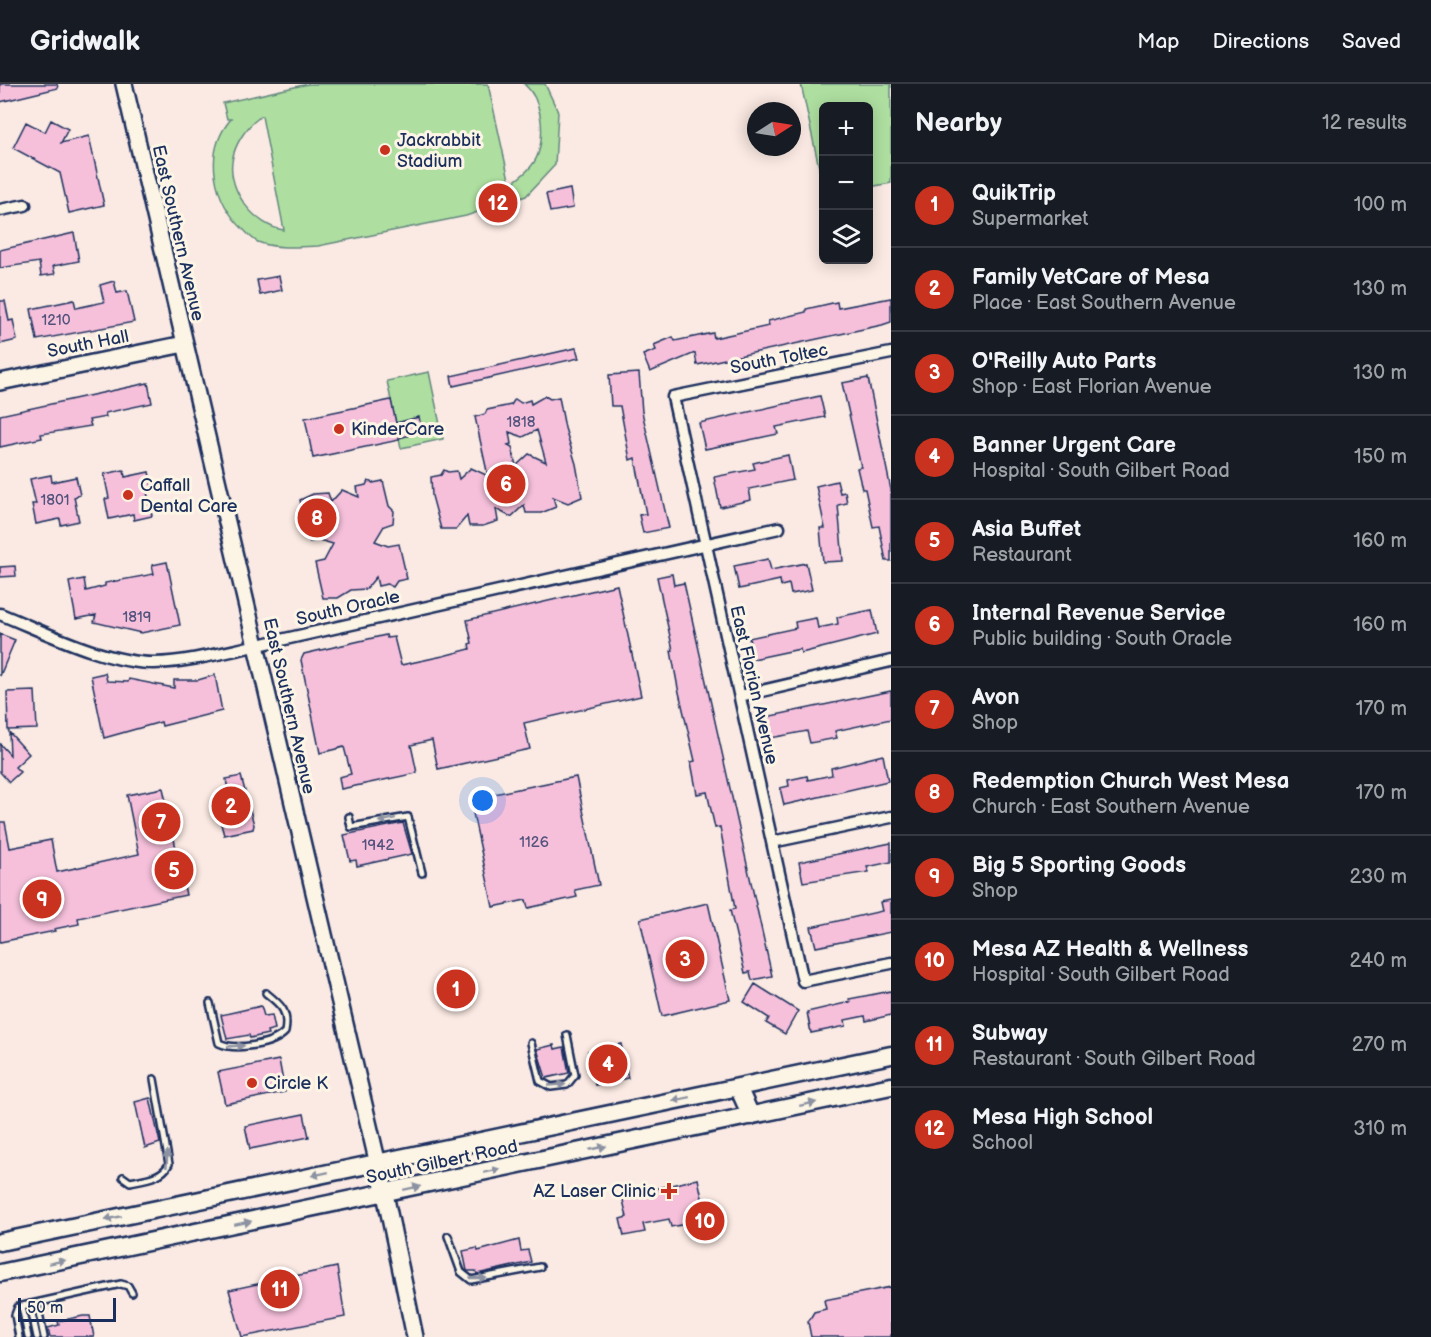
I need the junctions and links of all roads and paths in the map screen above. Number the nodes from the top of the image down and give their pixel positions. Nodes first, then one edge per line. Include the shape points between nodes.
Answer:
1 (124, 84) edge
2 (25, 205) dead end
3 (0, 210) edge
4 (184, 344) junction
5 (891, 353) edge
6 (0, 382) edge
7 (673, 397) joint
8 (779, 528) dead end
9 (706, 545) junction
10 (0, 614) edge
11 (254, 646) junction
12 (891, 661) edge
13 (740, 696) junction
14 (349, 817) dead end
15 (891, 817) edge
16 (772, 842) junction
17 (422, 873) dead end
18 (891, 963) edge
19 (266, 993) dead end
20 (210, 1003) dead end
21 (567, 1035) dead end
22 (531, 1043) dead end
23 (891, 1055) edge
24 (154, 1078) dead end
25 (891, 1086) edge
26 (738, 1087) junction
27 (751, 1116) junction
28 (377, 1162) junction
29 (123, 1178) dead end
30 (385, 1194) junction
31 (448, 1236) dead end
32 (0, 1242) edge
33 (540, 1267) dead end
34 (0, 1274) edge
35 (132, 1293) dead end
36 (33, 1303) junction
37 (21, 1306) junction
38 (20, 1337) edge
39 (28, 1337) edge
40 (37, 1337) edge
41 (44, 1337) edge
42 (415, 1337) edge

1 - 4 main road, East Southern Avenue
2 - 3 street
4 - 6 main road, South Hall
4 - 11 main road, East Southern Avenue
5 - 7 street, South Toltec
7 - 9 street, East Florian Avenue
8 - 9 street, South Oracle
9 - 11 street, South Oracle
9 - 13 street, East Florian Avenue
10 - 11 street, South Oracle via 83,647 135,661 190,659
11 - 28 main road, East Southern Avenue
12 - 13 street
13 - 16 street, East Florian Avenue
17 -> 14 lane via 408,817 351,827
15 - 16 street
16 - 18 street, East Florian Avenue via 803,981
20 -> 19 lane via 219,1042 234,1048 277,1038 285,1032 287,1013
22 -> 21 lane via 540,1081 551,1087 567,1085 575,1075
23 - 26 main road, South Gilbert Road
29 -> 24 lane via 130,1182 155,1176 169,1164
27 -> 25 main road, South Gilbert Road
26 - 27 main road
26 -> 28 main road, South Gilbert Road
30 -> 27 main road, South Gilbert Road
28 - 30 main road, East Southern Avenue
28 -> 32 main road, South Gilbert Road
34 -> 30 main road, South Gilbert Road
30 - 42 main road, East Southern Avenue
31 -> 33 lane via 461,1272 471,1280
35 - 36 lane via 121,1284
36 - 37 lane
36 - 40 lane
36 - 41 lane
37 - 38 lane via 15,1310
37 - 39 lane

